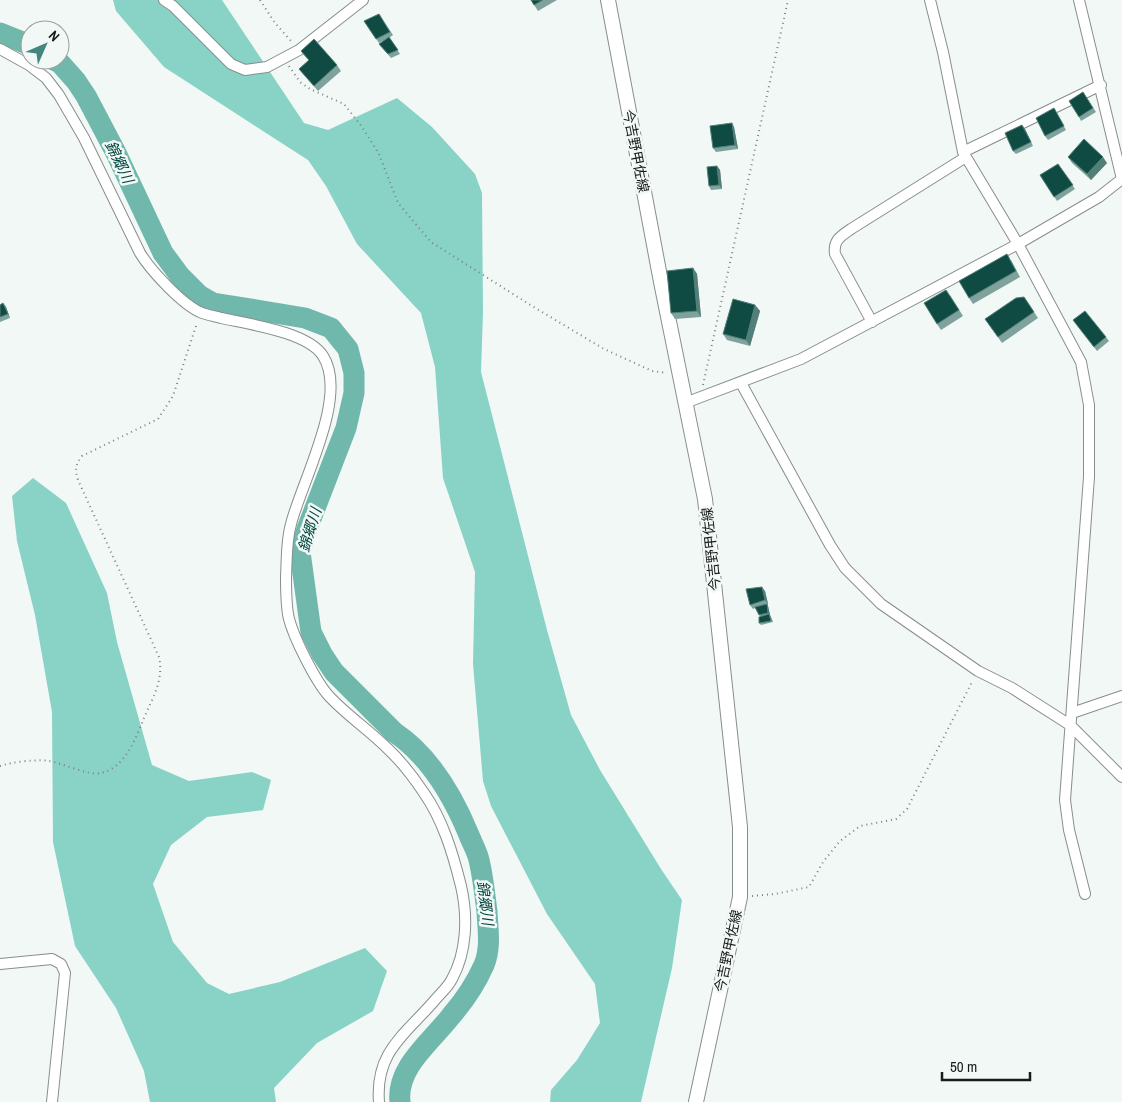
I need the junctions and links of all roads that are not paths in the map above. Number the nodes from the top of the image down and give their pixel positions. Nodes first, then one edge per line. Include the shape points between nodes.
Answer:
1 (164, 0) edge
2 (363, 0) edge
3 (608, 0) edge
4 (930, 0) edge
5 (1079, 0) edge
6 (0, 49) edge
7 (1101, 85) junction
8 (964, 154) junction
9 (1122, 179) edge
10 (1018, 244) junction
11 (872, 322) junction
12 (741, 383) junction
13 (685, 403) junction
14 (1122, 696) edge
15 (1072, 714) junction
16 (1070, 726) junction
17 (1122, 777) edge
18 (1085, 894) dead end
19 (0, 964) edge
20 (698, 1100) edge
21 (52, 1102) edge
22 (379, 1102) edge

1 - 2 street via 231,64 245,70 267,67 299,50
3 - 13 main road, 今吉野甲佐線
4 - 8 street
5 - 7 street
6 - 22 street via 46,78 59,95 147,265 184,302 201,313 306,341 323,356 330,374 329,400 321,440 288,536 288,619 306,660 327,694 389,749 425,794 447,837 462,890 466,929 460,963 451,982 398,1040 383,1062
7 - 8 street
7 - 9 street
8 - 10 street
8 - 11 street via 838,238 835,254
9 - 10 street via 1099,197
10 - 11 street
10 - 15 street via 1081,362 1089,405 1089,477
11 - 12 street via 801,359
12 - 13 street
12 - 16 street via 830,545 846,568 881,604 978,672 1012,688
13 - 20 main road, 今吉野甲佐線 via 706,499 740,827 740,897
14 - 15 street
15 - 16 street
16 - 17 street
16 - 18 street via 1065,800
19 - 21 street via 52,959 65,973

